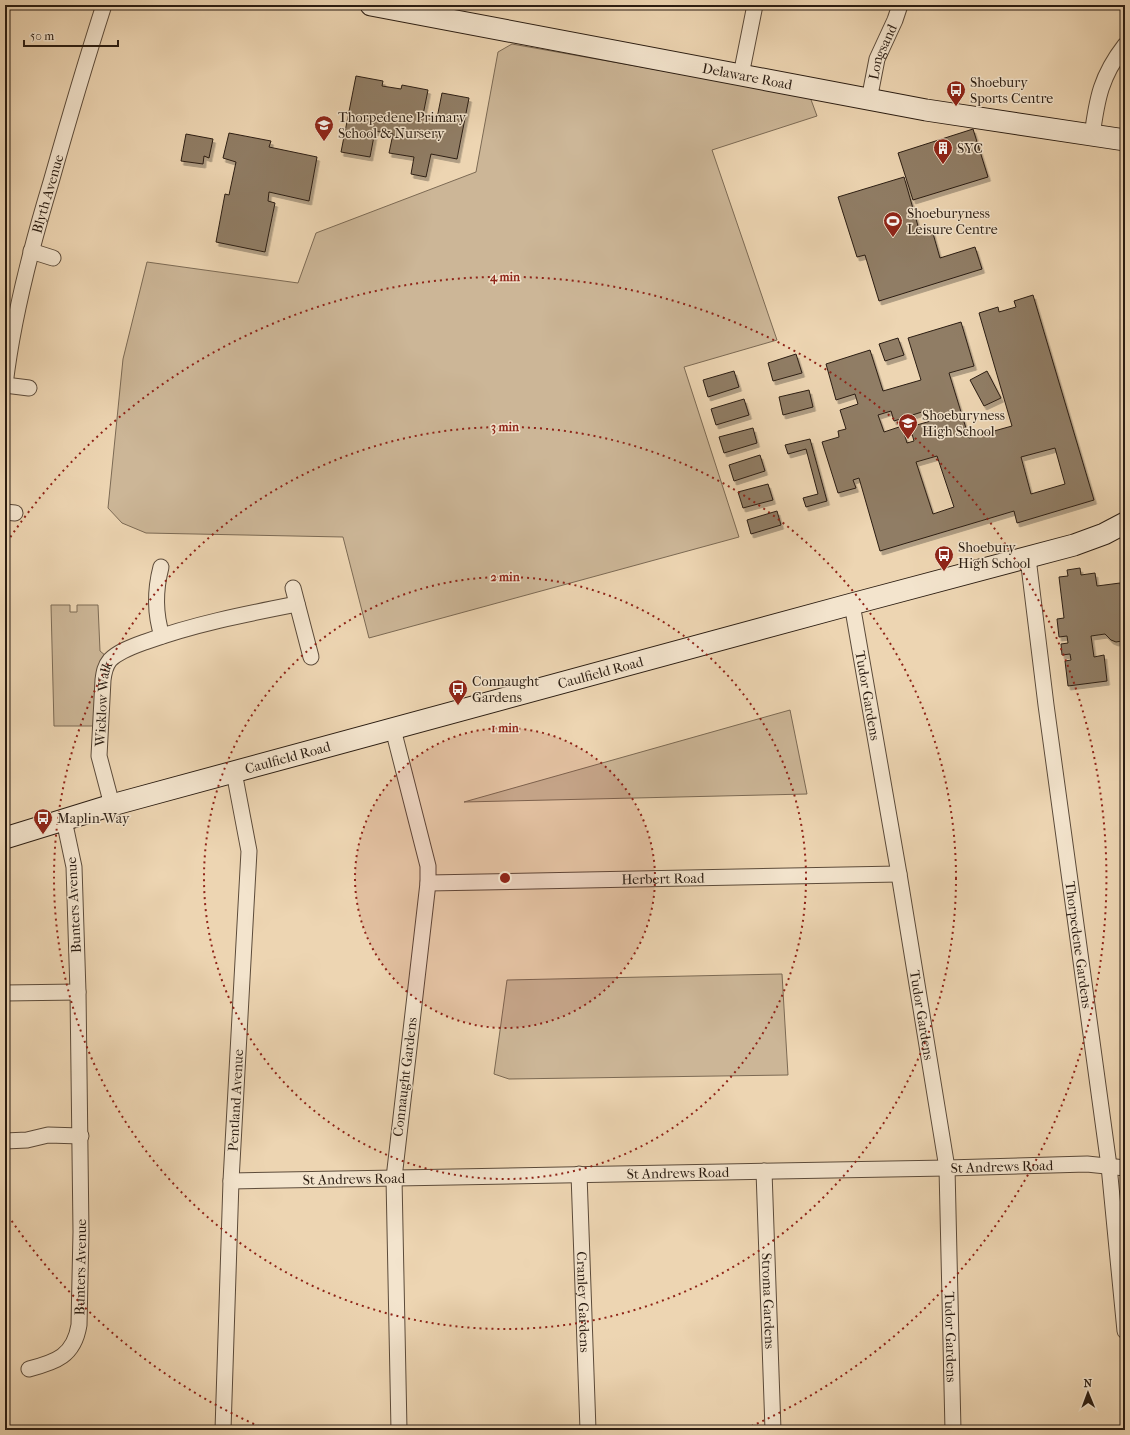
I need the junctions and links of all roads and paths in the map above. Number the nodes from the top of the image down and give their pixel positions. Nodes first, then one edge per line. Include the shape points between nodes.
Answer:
1 (104, 5) edge
2 (371, 5) edge
3 (755, 5) edge
4 (900, 5) edge
5 (428, 10) edge
6 (1125, 45) edge
7 (741, 76) junction
8 (869, 100) junction
9 (1092, 136) junction
10 (1125, 140) edge
11 (31, 251) junction
12 (53, 258) dead end
13 (5, 385) edge
14 (29, 388) dead end
15 (1125, 523) edge
16 (1028, 558) junction
17 (161, 567) dead end
18 (293, 588) dead end
19 (297, 604) junction
20 (852, 604) junction
21 (162, 636) junction
22 (310, 657) dead end
23 (393, 729) junction
24 (234, 772) junction
25 (112, 805) junction
26 (64, 820) junction
27 (5, 838) edge
28 (899, 874) junction
29 (428, 883) junction
30 (78, 992) junction
31 (5, 993) edge
32 (80, 1136) junction
33 (5, 1141) edge
34 (1109, 1166) junction
35 (947, 1168) junction
36 (1125, 1168) edge
37 (764, 1171) junction
38 (579, 1174) junction
39 (394, 1178) junction
40 (231, 1182) junction
41 (1125, 1331) edge
42 (29, 1369) dead end
43 (223, 1430) edge
44 (399, 1430) edge
45 (588, 1430) edge
46 (773, 1430) edge
47 (953, 1430) edge

1 - 11 street, Blyth Avenue
2 - 5 street, Delaware Road
3 - 7 street
4 - 8 street, Longsand via 877,59
5 - 7 street, Delaware Road
6 - 9 street via 1113,60 1101,86 1096,102
7 - 8 street, Delaware Road
8 - 9 street, Delaware Road
9 - 10 street, Delaware Road
11 - 12 street
11 - 13 street, Blyth Avenue via 8,357
13 - 14 street
15 - 16 street, Caulfield Road via 1074,545
16 - 20 street, Caulfield Road
16 - 34 street, Thorpedene Gardens
17 - 21 street via 153,584
18 - 19 street
19 - 21 street, Wicklow Walk
19 - 22 street
20 - 23 street, Caulfield Road
20 - 28 street, Tudor Gardens
21 - 25 street, Wicklow Walk via 120,653 111,659 105,668 99,756
23 - 24 street, Caulfield Road
23 - 29 street, Connaught Gardens via 428,866
24 - 25 street, Caulfield Road
24 - 40 street, Pentland Avenue via 249,851
25 - 26 street, Caulfield Road
26 - 27 street, Caulfield Road
26 - 30 street, Bunters Avenue via 74,867
28 - 29 street, Herbert Road
28 - 35 street, Tudor Gardens
29 - 39 street, Connaught Gardens
30 - 31 street
30 - 32 street, Bunters Avenue
32 - 33 street via 48,1135 27,1140
32 - 42 street, Bunters Avenue via 81,1240 77,1336 73,1345 58,1360
34 - 35 street, St Andrews Road via 1087,1164
34 - 36 street, St Andrews Road
34 - 41 street, Thorpedene Gardens
35 - 37 street, St Andrews Road
35 - 47 street, Tudor Gardens
37 - 38 street, St Andrews Road
37 - 46 street, Stroma Gardens
38 - 39 street, St Andrews Road
38 - 45 street, Cranley Gardens
39 - 40 street, St Andrews Road
39 - 44 street, Connaught Gardens
40 - 43 street, Pentland Avenue

